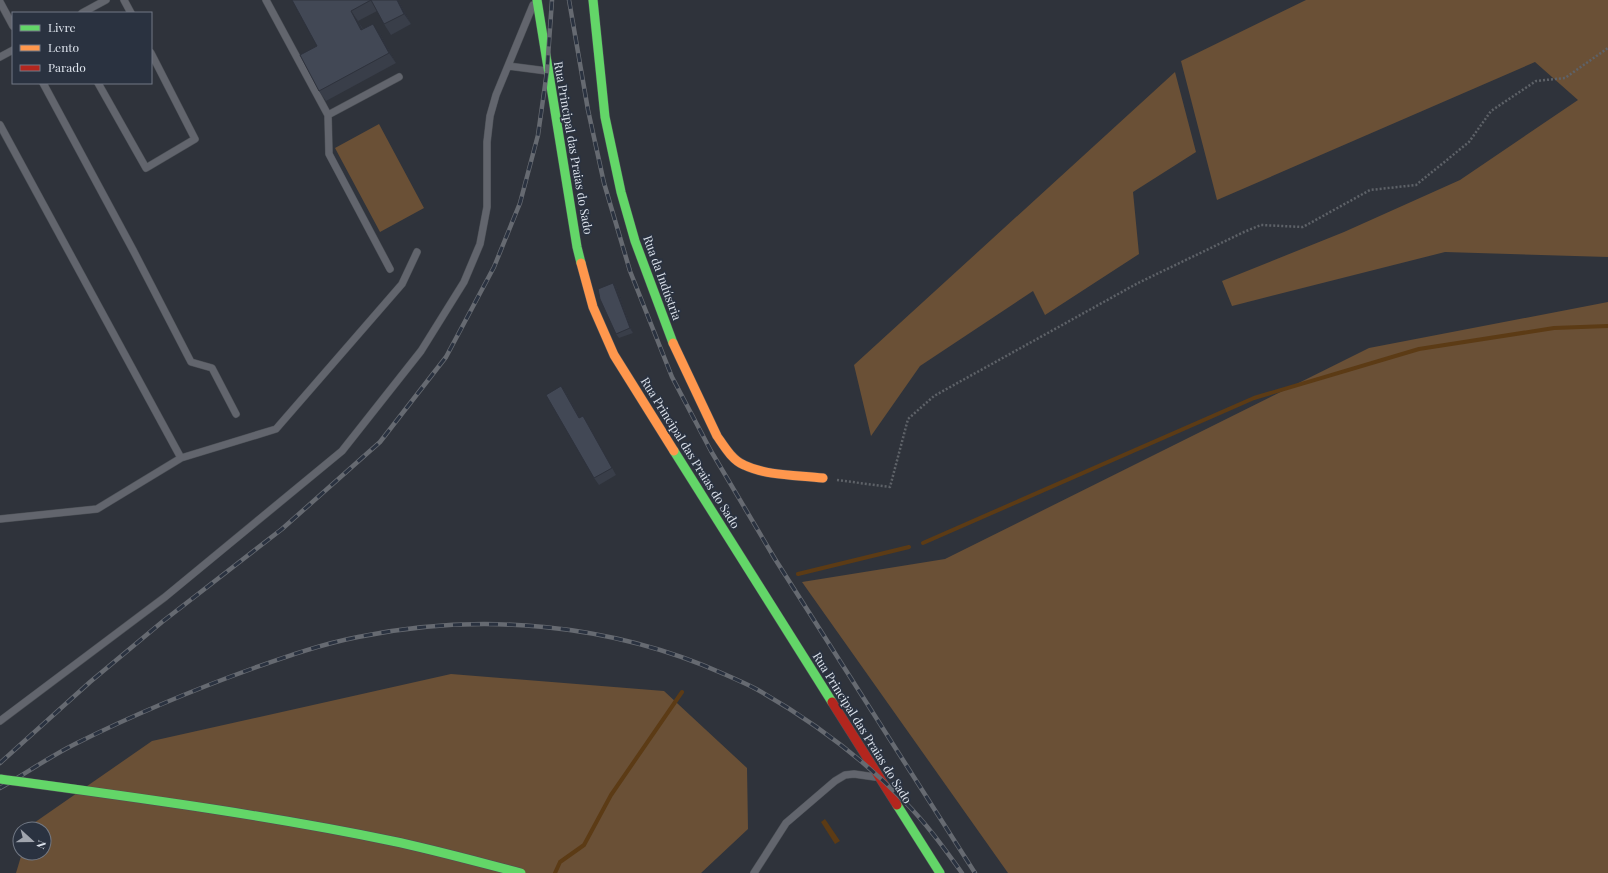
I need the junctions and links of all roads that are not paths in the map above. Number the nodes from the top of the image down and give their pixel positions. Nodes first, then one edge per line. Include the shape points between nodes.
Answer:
1 (106, 0) edge
2 (124, 0) edge
3 (266, 0) edge
4 (536, 0) edge
5 (593, 0) edge
6 (0, 2) edge
7 (84, 12) edge
8 (130, 12) edge
9 (12, 24) edge
10 (12, 51) edge
11 (152, 55) edge
12 (0, 57) edge
13 (508, 66) junction
14 (547, 71) junction
15 (400, 77) dead end
16 (44, 84) edge
17 (99, 84) edge
18 (328, 115) junction
19 (0, 125) edge
20 (417, 252) dead end
21 (390, 269) dead end
22 (236, 414) dead end
23 (181, 458) junction
24 (823, 478) road end
25 (0, 519) edge
26 (0, 721) edge
27 (879, 777) junction
28 (0, 779) edge
29 (520, 873) edge
30 (754, 873) edge
31 (940, 873) edge

1 - 7 lane
2 - 8 lane
3 - 18 lane
4 - 13 lane
4 - 14 street, Rua Principal das Praias do Sado
5 - 24 street, Rua da Indústria via 605,117 621,192 637,248 673,343 695,391 726,450 743,465 768,472
6 - 9 lane
10 - 12 lane
11 - 17 lane via 195,139 146,168
13 - 14 lane
13 - 26 lane via 490,116 487,142 487,207 480,244 464,282 421,351 342,451 165,597
14 - 27 street, Rua Principal das Praias do Sado via 577,247 593,307 607,340
15 - 18 lane
16 - 22 lane via 191,362 212,368
18 - 21 lane via 329,154
19 - 23 lane
20 - 23 lane via 402,284 276,429
23 - 25 lane via 97,509
27 - 30 lane via 854,774 845,775 835,781 786,823
27 - 31 street, Rua Principal das Praias do Sado
28 - 29 street, bridge via 332,829 432,850

